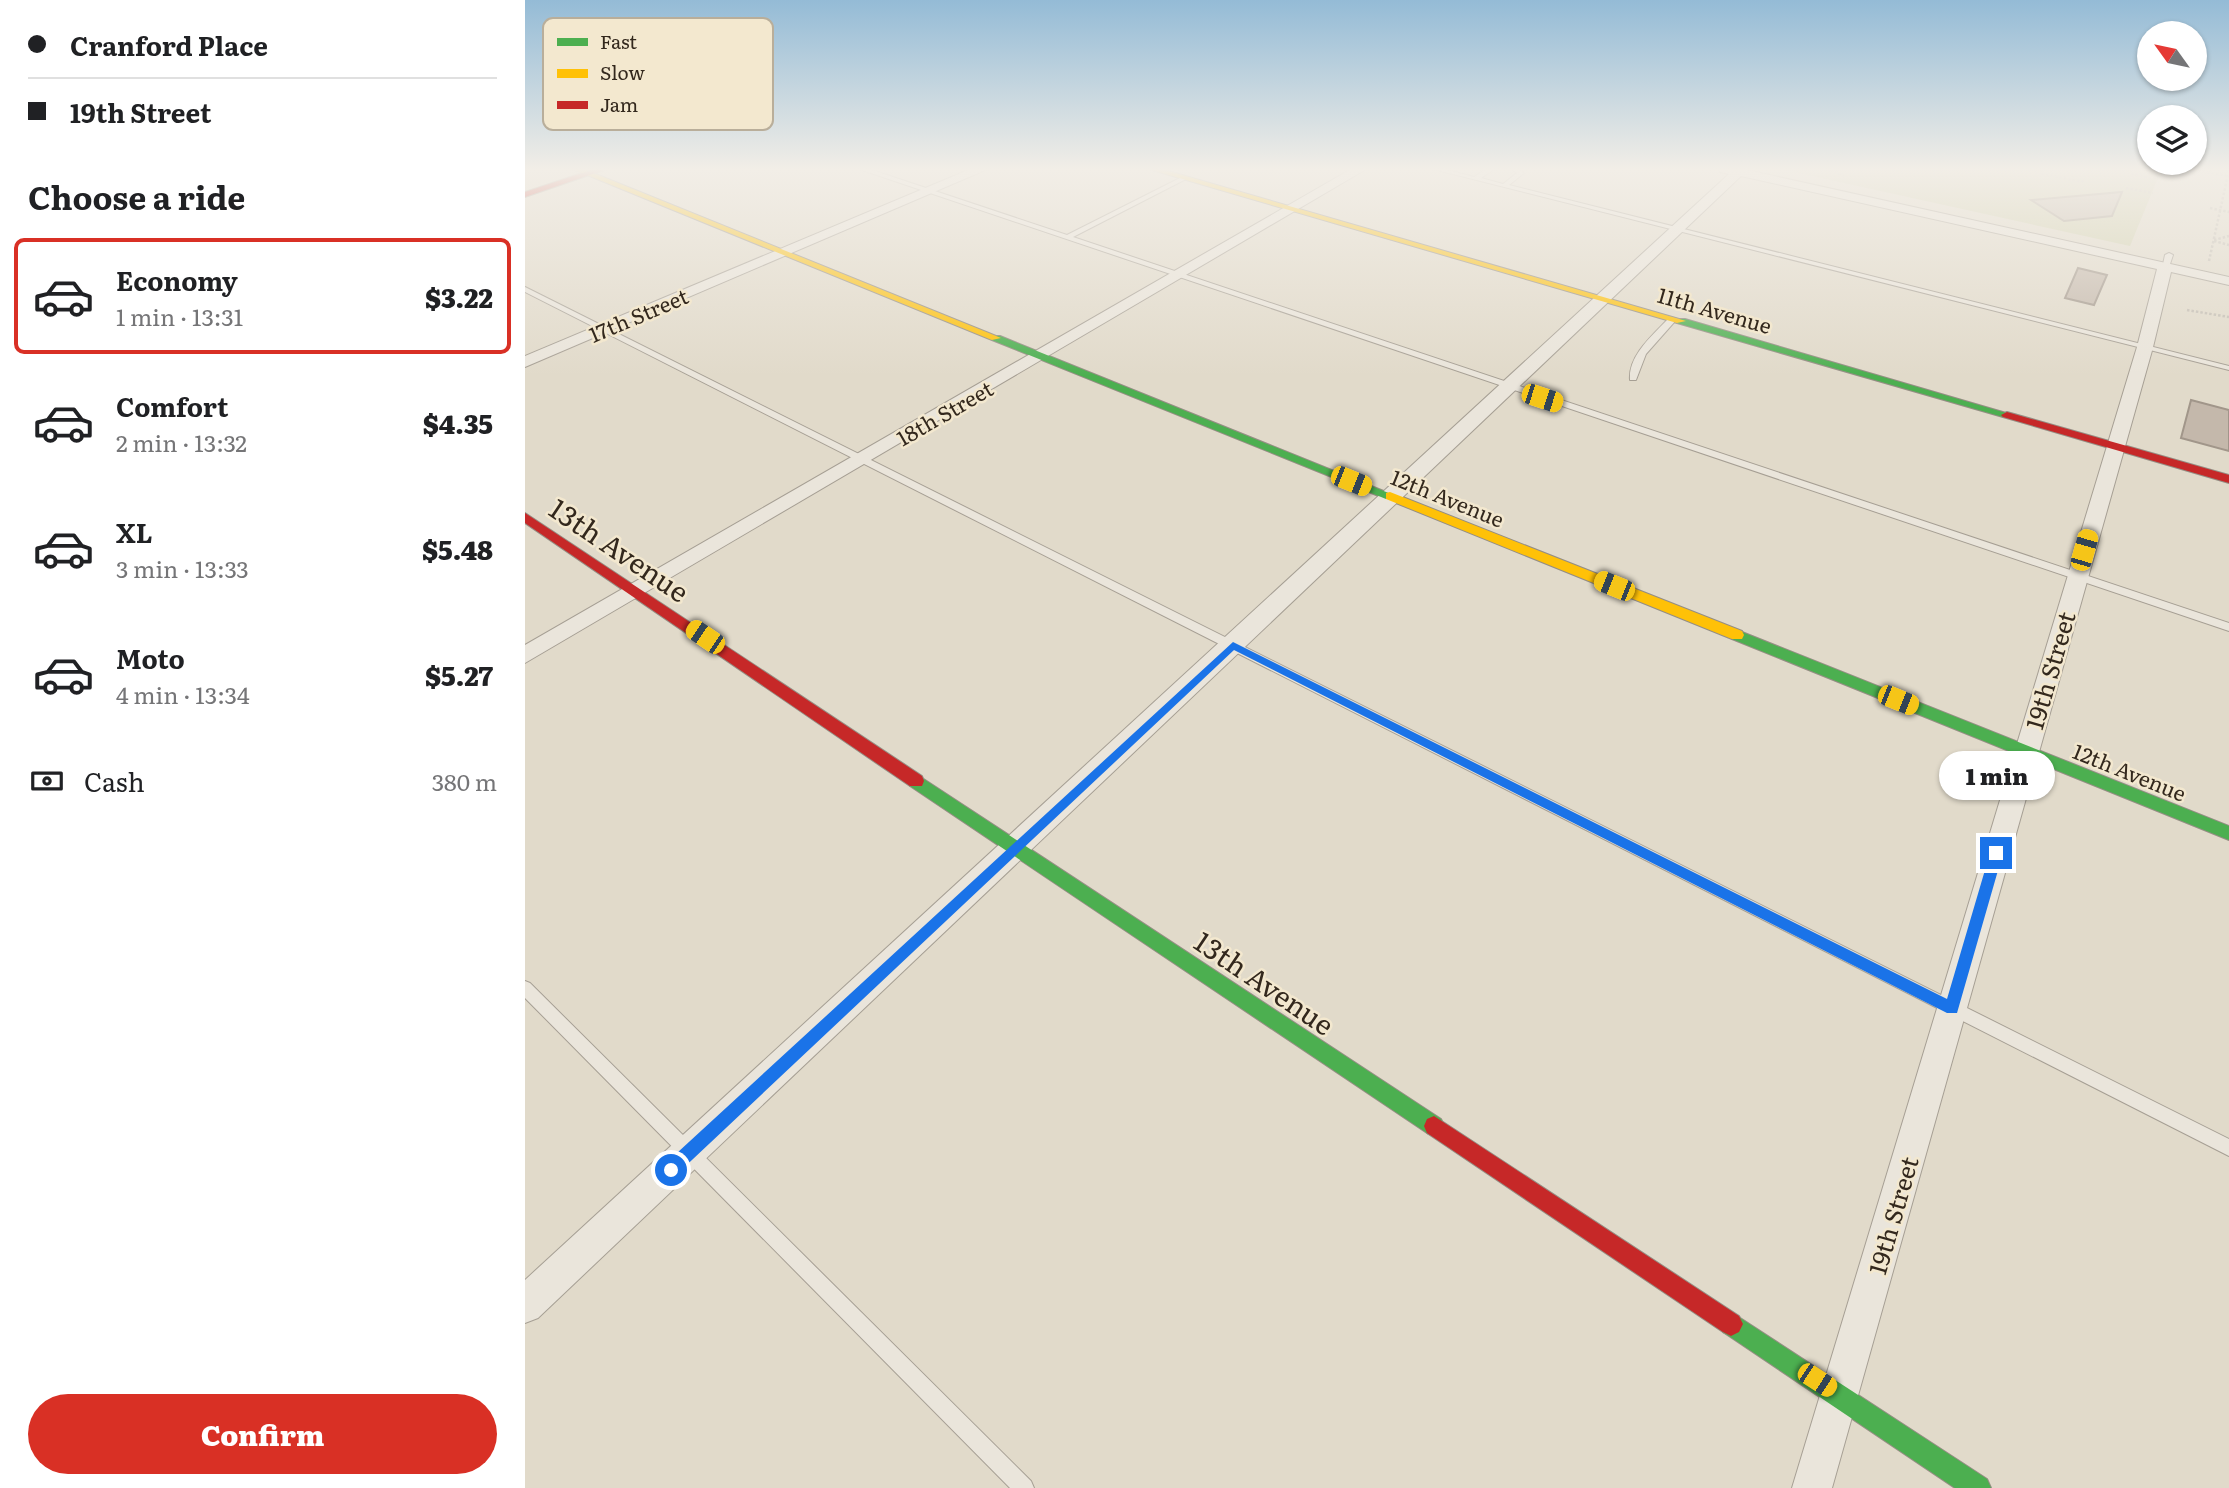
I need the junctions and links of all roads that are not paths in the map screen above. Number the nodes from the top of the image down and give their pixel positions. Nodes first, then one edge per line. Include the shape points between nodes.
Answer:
1 (746, 237) edge
2 (821, 237) edge
3 (1243, 237) edge
4 (1391, 237) edge
5 (1667, 237) edge
6 (1705, 237) edge
7 (2054, 237) edge
8 (1067, 238) edge
9 (785, 253) junction
10 (2167, 261) junction
11 (1178, 275) junction
12 (2229, 281) edge
13 (525, 289) edge
14 (1602, 298) junction
15 (1673, 319) junction
16 (604, 329) junction
17 (2145, 347) junction
18 (1041, 355) junction
19 (525, 362) edge
20 (2229, 368) edge
21 (1633, 378) dead end
22 (1508, 387) junction
23 (2113, 446) junction
24 (863, 459) junction
25 (2229, 479) edge
26 (1391, 497) junction
27 (525, 517) edge
28 (2076, 576) junction
29 (636, 591) junction
30 (2229, 627) edge
31 (1233, 645) junction
32 (525, 655) edge
33 (2026, 751) junction
34 (2229, 833) edge
35 (1017, 849) junction
36 (525, 988) edge
37 (1952, 1008) junction
38 (2229, 1148) edge
39 (689, 1153) junction
40 (525, 1305) edge
41 (1840, 1395) junction
42 (1024, 1488) edge
43 (1812, 1488) edge
44 (1979, 1488) edge

1 - 9 street, 12th Avenue
2 - 9 street, 17th Street
3 - 11 street, 18th Street
4 - 14 street, 11th Avenue
5 - 14 street
6 - 17 lane
7 - 10 street
8 - 11 lane
9 - 16 street, 17th Street
9 - 18 street, 12th Avenue
10 - 12 street
10 - 17 street, 19th Street
11 - 18 street, 18th Street
11 - 22 lane
13 - 16 lane
14 - 15 street, 11th Avenue
14 - 22 street
15 - 21 lane via 1638,358
15 - 23 street, 11th Avenue
16 - 19 street, 17th Street
16 - 24 lane
17 - 20 lane
17 - 23 street, 19th Street
18 - 24 street, 18th Street
18 - 26 street, 12th Avenue
22 - 26 street
22 - 28 lane
23 - 25 street, 11th Avenue
23 - 28 street, 19th Street
24 - 29 street, 18th Street
24 - 31 lane
26 - 31 street
26 - 33 street, 12th Avenue
27 - 29 street, 13th Avenue
28 - 30 lane
28 - 33 street, 19th Street
29 - 32 street, 18th Street
29 - 35 street, 13th Avenue
31 - 35 street
31 - 37 lane
33 - 34 street, 12th Avenue
33 - 37 street, 19th Street
35 - 39 street
35 - 41 street, 13th Avenue
36 - 39 lane
37 - 38 lane
37 - 41 street, 19th Street
39 - 40 street
39 - 42 lane
41 - 43 street, 19th Street
41 - 44 street, 13th Avenue

